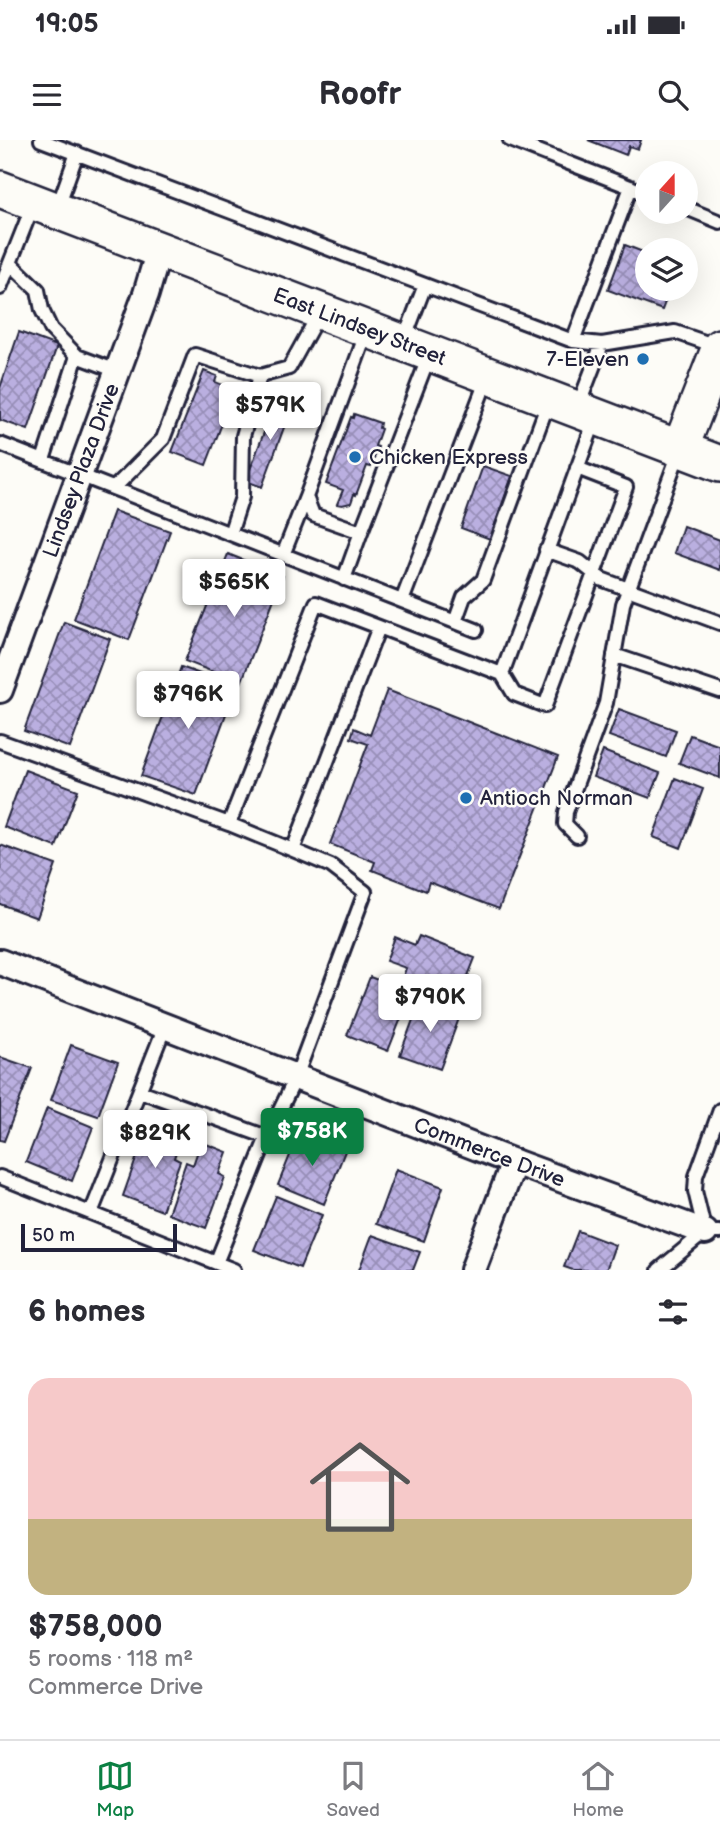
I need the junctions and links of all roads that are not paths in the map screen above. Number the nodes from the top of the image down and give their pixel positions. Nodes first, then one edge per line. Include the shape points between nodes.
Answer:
1 (41, 140) edge
2 (510, 140) edge
3 (77, 153) junction
4 (631, 187) junction
5 (0, 189) edge
6 (635, 189) edge
7 (45, 207) junction
8 (698, 213) edge
9 (720, 222) edge
10 (159, 250) junction
11 (10, 263) junction
12 (425, 285) junction
13 (0, 288) edge
14 (320, 312) junction
15 (367, 330) junction
16 (573, 341) junction
17 (602, 344) junction
18 (720, 348) edge
19 (416, 349) junction
20 (76, 356) junction
21 (117, 371) junction
22 (260, 376) junction
23 (488, 376) junction
24 (574, 408) junction
25 (0, 444) edge
26 (680, 449) junction
27 (43, 460) junction
28 (720, 464) edge
29 (577, 468) junction
30 (79, 473) junction
31 (114, 488) junction
32 (306, 497) junction
33 (361, 532) junction
34 (230, 534) junction
35 (546, 550) junction
36 (283, 555) junction
37 (594, 574) junction
38 (344, 579) junction
39 (628, 590) junction
40 (402, 601) junction
41 (455, 622) junction
42 (720, 622) edge
43 (379, 627) junction
44 (476, 630) dead end
45 (614, 655) junction
46 (502, 674) junction
47 (0, 690) edge
48 (720, 691) edge
49 (0, 741) edge
50 (229, 824) junction
51 (577, 836) dead end
52 (293, 850) junction
53 (0, 962) edge
54 (165, 1026) junction
55 (296, 1077) junction
56 (140, 1091) junction
57 (720, 1110) edge
58 (268, 1137) junction
59 (514, 1162) junction
60 (0, 1177) edge
61 (91, 1213) junction
62 (713, 1232) edge
63 (216, 1263) junction
64 (234, 1270) edge
65 (473, 1270) edge
66 (659, 1270) edge

1 - 3 lane
2 - 4 lane
3 - 7 lane
3 - 12 lane
4 - 6 lane
4 - 16 lane
5 - 7 street, East Lindsey Street
7 - 10 street, East Lindsey Street
7 - 11 lane
8 - 9 lane
10 - 14 street, East Lindsey Street
10 - 21 street, Lindsey Plaza Drive
11 - 13 lane
11 - 20 lane via 38,290 51,330
12 - 16 lane
12 - 19 lane
14 - 15 street, East Lindsey Street
14 - 22 lane via 289,368
15 - 19 street, East Lindsey Street
15 - 32 lane
16 - 17 lane
17 - 18 lane via 675,332
17 - 24 lane
18 - 26 street
19 - 23 street, East Lindsey Street
19 - 33 lane
20 - 21 lane
20 - 27 lane
21 - 30 street, Lindsey Plaza Drive
22 - 31 lane via 195,355 163,439
22 - 34 lane via 243,436 242,497
23 - 24 street, East Lindsey Street
23 - 40 lane
24 - 26 street, East Lindsey Street
24 - 29 lane
24 - 41 lane via 483,580 464,597
25 - 27 lane
26 - 28 street, East Lindsey Street
26 - 39 lane
27 - 30 lane
29 - 35 lane
29 - 37 lane via 626,488
30 - 31 lane
30 - 47 street, Lindsey Plaza Drive
31 - 34 lane
32 - 33 lane via 313,515
32 - 36 lane
33 - 38 lane
34 - 36 lane
35 - 37 lane via 580,562
35 - 46 lane
36 - 38 lane
37 - 39 lane
37 - 46 lane via 545,706 514,694
38 - 40 lane
39 - 42 lane
39 - 45 lane
40 - 41 lane
41 - 44 lane
43 - 46 lane
43 - 50 lane via 316,603
43 - 52 lane
45 - 48 lane
45 - 51 lane via 606,703 566,812 565,824
49 - 50 lane
50 - 52 lane
52 - 55 lane via 331,866 365,892
53 - 54 street, Commerce Drive
54 - 55 street, Commerce Drive
54 - 56 lane
55 - 58 lane
55 - 59 street, Commerce Drive
56 - 58 lane
56 - 61 lane
57 - 62 lane via 695,1191
58 - 63 lane
59 - 62 street, Commerce Drive
59 - 65 street
60 - 61 lane
61 - 63 lane
62 - 66 lane
63 - 64 lane

